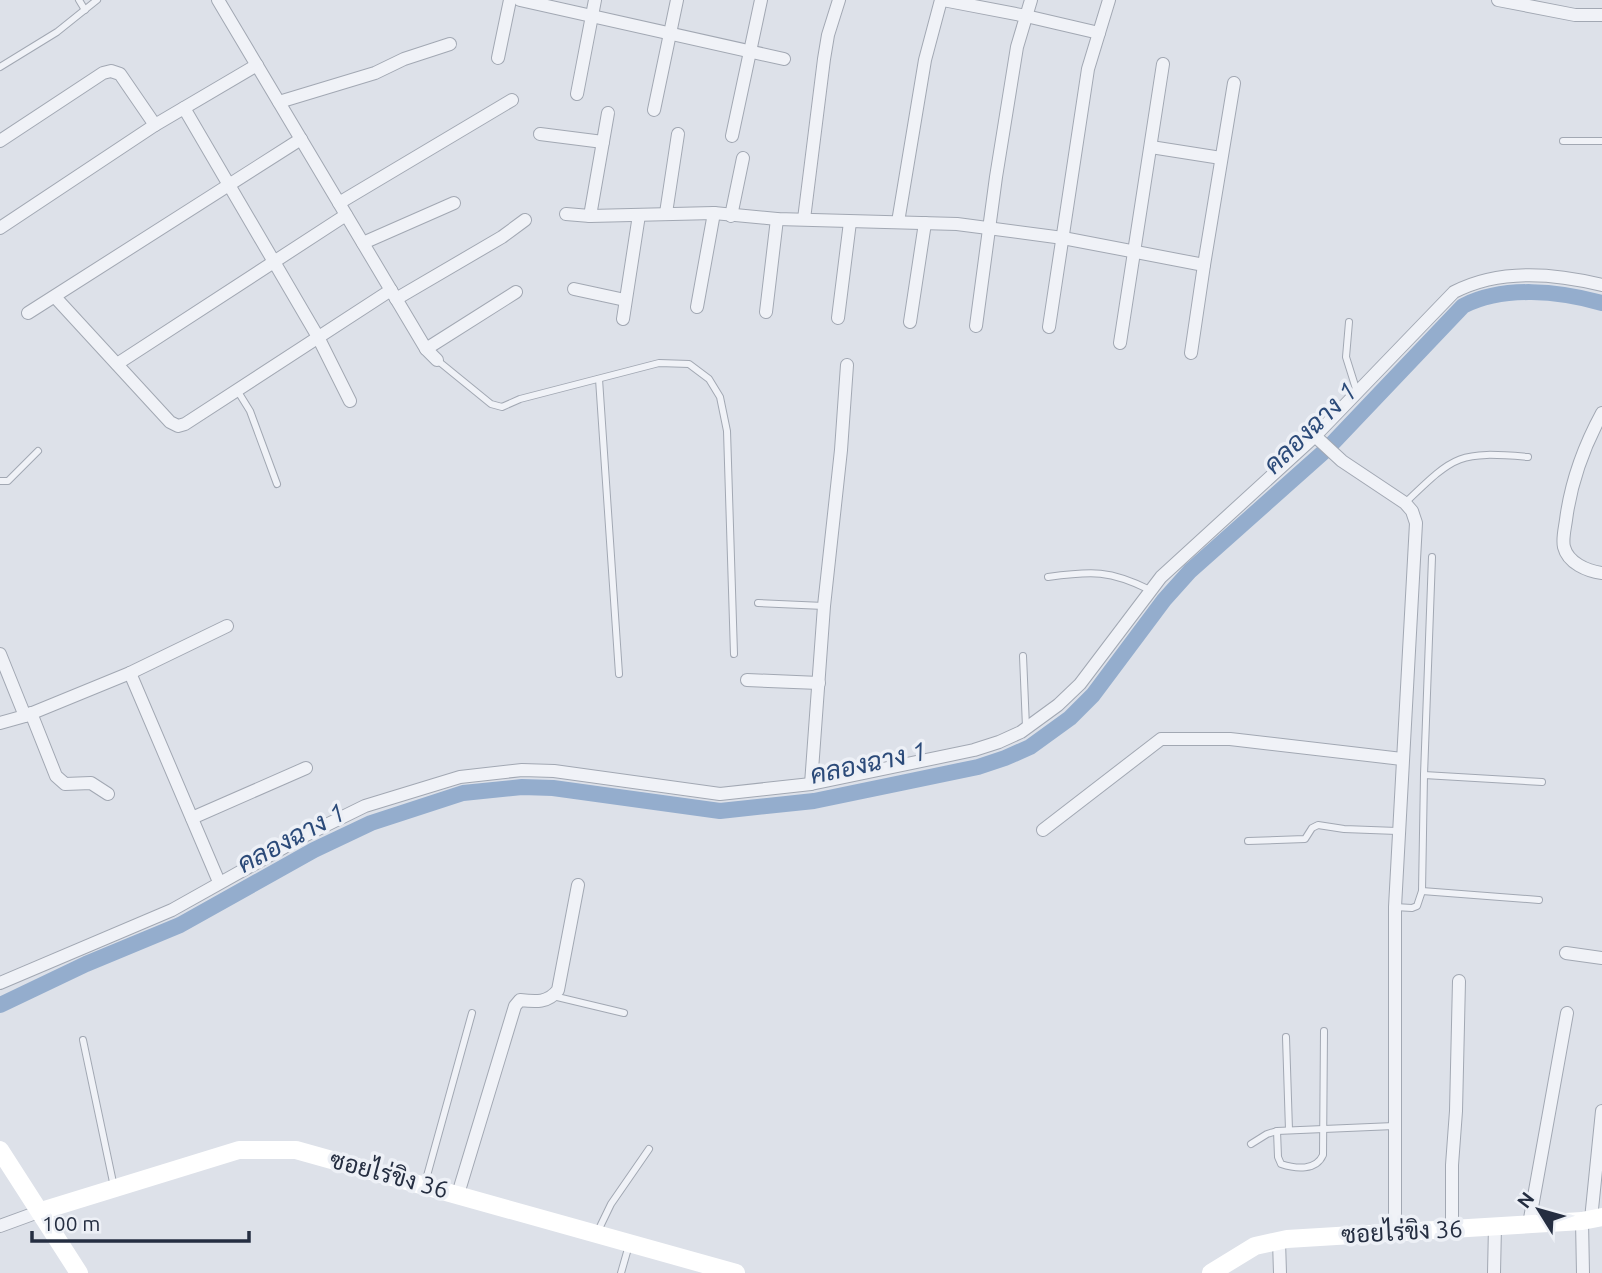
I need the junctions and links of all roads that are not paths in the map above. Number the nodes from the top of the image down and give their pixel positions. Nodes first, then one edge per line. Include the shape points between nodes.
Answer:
1 (79, 0) edge
2 (97, 0) edge
3 (218, 0) edge
4 (510, 0) edge
5 (520, 0) edge
6 (595, 0) edge
7 (677, 0) edge
8 (761, 0) edge
9 (839, 0) edge
10 (942, 0) edge
11 (1031, 0) edge
12 (1109, 0) edge
13 (1498, 0) edge
14 (85, 10) junction
15 (1602, 15) edge
16 (592, 16) junction
17 (1026, 16) junction
18 (1099, 33) junction
19 (670, 35) junction
20 (450, 44) dead end
21 (750, 51) junction
22 (498, 58) dead end
23 (784, 59) dead end
24 (1163, 64) dead end
25 (257, 65) junction
26 (0, 67) edge
27 (1234, 83) dead end
28 (577, 94) dead end
29 (512, 100) dead end
30 (279, 102) junction
31 (184, 108) junction
32 (654, 110) dead end
33 (608, 113) dead end
34 (155, 125) junction
35 (540, 134) dead end
36 (678, 134) dead end
37 (732, 136) dead end
38 (301, 139) junction
39 (0, 141) edge
40 (1563, 141) dead end
41 (1602, 141) edge
42 (603, 142) junction
43 (1152, 147) junction
44 (743, 158) dead end
45 (1222, 158) junction
46 (230, 184) junction
47 (339, 203) junction
48 (454, 203) dead end
49 (666, 213) junction
50 (714, 213) junction
51 (566, 214) dead end
52 (346, 215) junction
53 (639, 215) junction
54 (590, 216) junction
55 (731, 216) junction
56 (777, 219) junction
57 (804, 219) junction
58 (525, 220) dead end
59 (850, 222) junction
60 (898, 222) junction
61 (925, 223) junction
62 (0, 228) edge
63 (990, 230) junction
64 (1063, 238) junction
65 (363, 243) junction
66 (1135, 250) junction
67 (274, 262) junction
68 (1204, 265) junction
69 (1602, 285) edge
70 (575, 289) dead end
71 (516, 292) dead end
72 (393, 294) junction
73 (55, 297) junction
74 (625, 300) junction
75 (697, 307) dead end
76 (766, 312) dead end
77 (28, 313) dead end
78 (838, 318) dead end
79 (623, 319) dead end
80 (910, 322) dead end
81 (1349, 322) dead end
82 (976, 326) dead end
83 (1049, 327) dead end
84 (318, 337) junction
85 (1120, 343) dead end
86 (426, 349) junction
87 (1191, 353) dead end
88 (437, 360) joint
89 (117, 364) junction
90 (847, 365) dead end
91 (599, 379) junction
92 (237, 390) junction
93 (1357, 392) junction
94 (350, 401) dead end
95 (1602, 413) edge
96 (1318, 439) junction
97 (38, 451) dead end
98 (1528, 457) dead end
99 (0, 481) edge
100 (277, 484) dead end
101 (1405, 503) junction
102 (1432, 557) dead end
103 (1602, 573) edge
104 (1048, 577) dead end
105 (1150, 590) junction
106 (758, 603) dead end
107 (824, 606) junction
108 (227, 626) dead end
109 (0, 654) edge
110 (734, 654) dead end
111 (1023, 656) dead end
112 (130, 673) junction
113 (619, 674) dead end
114 (747, 680) dead end
115 (819, 683) junction
116 (28, 715) junction
117 (0, 723) edge
118 (1026, 729) junction
119 (1402, 760) junction
120 (306, 768) dead end
121 (1423, 775) junction
122 (1542, 782) dead end
123 (811, 784) junction
124 (108, 794) dead end
125 (192, 818) junction
126 (1043, 830) dead end
127 (1397, 831) junction
128 (1248, 841) dead end
129 (219, 882) junction
130 (578, 885) dead end
131 (1422, 891) junction
132 (1539, 900) dead end
133 (1395, 906) junction
134 (1566, 953) dead end
135 (1602, 958) edge
136 (1459, 981) dead end
137 (0, 983) edge
138 (553, 996) junction
139 (472, 1013) dead end
140 (624, 1013) dead end
141 (1567, 1013) dead end
142 (1324, 1031) dead end
143 (1286, 1037) dead end
144 (83, 1040) dead end
145 (1602, 1111) edge
146 (1394, 1126) junction
147 (1323, 1128) junction
148 (1289, 1130) junction
149 (1277, 1131) junction
150 (1251, 1144) dead end
151 (649, 1149) dead end
152 (0, 1150) edge
153 (425, 1184) junction
154 (114, 1188) junction
155 (458, 1194) junction
156 (41, 1211) junction
157 (1592, 1219) edge
158 (1530, 1224) junction
159 (0, 1226) edge
160 (1495, 1226) junction
161 (1452, 1229) junction
162 (1395, 1232) junction
163 (597, 1233) junction
164 (1279, 1241) junction
165 (629, 1242) junction
166 (79, 1273) edge
167 (621, 1273) edge
168 (736, 1273) edge
169 (1211, 1273) edge
170 (1280, 1273) edge
171 (1494, 1273) edge
172 (1583, 1273) edge

1 - 14 lane
2 - 14 lane
3 - 25 street
4 - 22 street
5 - 16 street
6 - 16 street
7 - 19 street
8 - 21 street
9 - 57 street via 824,59
10 - 17 street
10 - 60 street via 925,60
11 - 17 street
12 - 18 street
13 - 15 street via 1575,15
14 - 26 lane
16 - 19 street
16 - 28 street
17 - 18 street
17 - 63 street via 1017,47
18 - 64 street via 1088,69
19 - 21 street
19 - 32 street
20 - 30 street
21 - 23 street
21 - 37 street
24 - 43 street
25 - 30 street
25 - 31 street
27 - 45 street
29 - 47 street
30 - 38 street
31 - 34 street
31 - 46 street
33 - 42 street
34 - 39 street via 120,74 111,71
34 - 62 street
35 - 42 street
36 - 49 street
38 - 46 street
38 - 47 street
40 - 41 lane
42 - 54 street
43 - 45 street
43 - 66 street
44 - 55 street
45 - 68 street
46 - 67 street
46 - 73 street
47 - 52 street
48 - 65 street
49 - 50 street
49 - 53 street
50 - 55 street
50 - 75 street
51 - 54 street
52 - 65 street
52 - 67 street
53 - 54 street
53 - 74 street
55 - 56 street
56 - 57 street
56 - 76 street
57 - 59 street
58 - 72 street via 502,237
59 - 60 street
59 - 78 street
60 - 61 street
61 - 63 street
61 - 80 street
63 - 64 street
63 - 82 street
64 - 66 street
64 - 83 street
65 - 72 street
66 - 68 street
66 - 85 street
67 - 84 street
67 - 89 street
68 - 87 street
69 - 93 street via 1520,276 1465,286 1445,299
70 - 74 street
71 - 86 street
72 - 84 street
72 - 86 street
73 - 77 street
73 - 89 street
74 - 79 street
81 - 93 lane via 1346,357
84 - 92 street
84 - 94 street
86 - 88 street
88 - 91 lane via 491,404 502,407
89 - 92 street via 178,426
90 - 107 street
91 - 110 lane via 659,363 689,365 709,379 720,397 727,431
91 - 113 lane
92 - 100 lane via 250,411
93 - 96 street
95 - 103 street via 1574,476 1564,549 1575,564
96 - 101 street
96 - 105 street via 1178,559
97 - 99 lane via 8,481
98 - 101 lane via 1465,456 1442,467
101 - 119 street via 1416,523
102 - 121 lane
104 - 105 lane via 1101,573 1124,577
105 - 118 street via 1080,684
106 - 107 lane
107 - 115 street
108 - 112 street
109 - 116 street
111 - 118 lane
112 - 116 street
112 - 125 street
114 - 115 street
115 - 123 street
116 - 117 street
116 - 124 street via 56,776 65,784 91,783
118 - 123 street via 974,750
119 - 126 street via 1230,739 1161,739
119 - 127 street
120 - 125 street
121 - 122 lane
121 - 131 lane
123 - 129 street via 720,794 554,771 460,776 365,806
125 - 129 street
127 - 128 lane via 1318,825 1305,839
127 - 133 street
129 - 137 street via 172,910
130 - 138 street via 558,990
131 - 132 lane
131 - 133 lane via 1412,908
133 - 146 street
134 - 135 street
136 - 161 street
138 - 140 lane
138 - 155 street via 536,1002 520,1000 515,1006
139 - 153 lane
141 - 158 street
142 - 147 lane
143 - 148 lane
144 - 154 lane
145 - 157 street
146 - 147 lane
146 - 162 street
147 - 148 lane
147 - 149 lane via 1323,1155 1312,1167 1281,1164
148 - 149 lane
149 - 150 lane
151 - 163 lane via 611,1203
152 - 156 street
153 - 154 street, ซอยไร่ขิง 36 via 296,1150 260,1149 239,1150
153 - 155 street, ซอยไร่ขิง 36
154 - 156 street, ซอยไร่ขิง 36
155 - 163 street, ซอยไร่ขิง 36
156 - 159 street
156 - 166 street
157 - 158 street, ซอยไร่ขิง 36
157 - 172 street
158 - 160 street, ซอยไร่ขิง 36
160 - 161 street, ซอยไร่ขิง 36
160 - 171 street
161 - 162 street, ซอยไร่ขิง 36
162 - 164 street, ซอยไร่ขิง 36
163 - 165 street, ซอยไร่ขิง 36
164 - 169 street, ซอยไร่ขิง 36 via 1255,1246
164 - 170 street
165 - 167 lane
165 - 168 street, ซอยไร่ขิง 36

